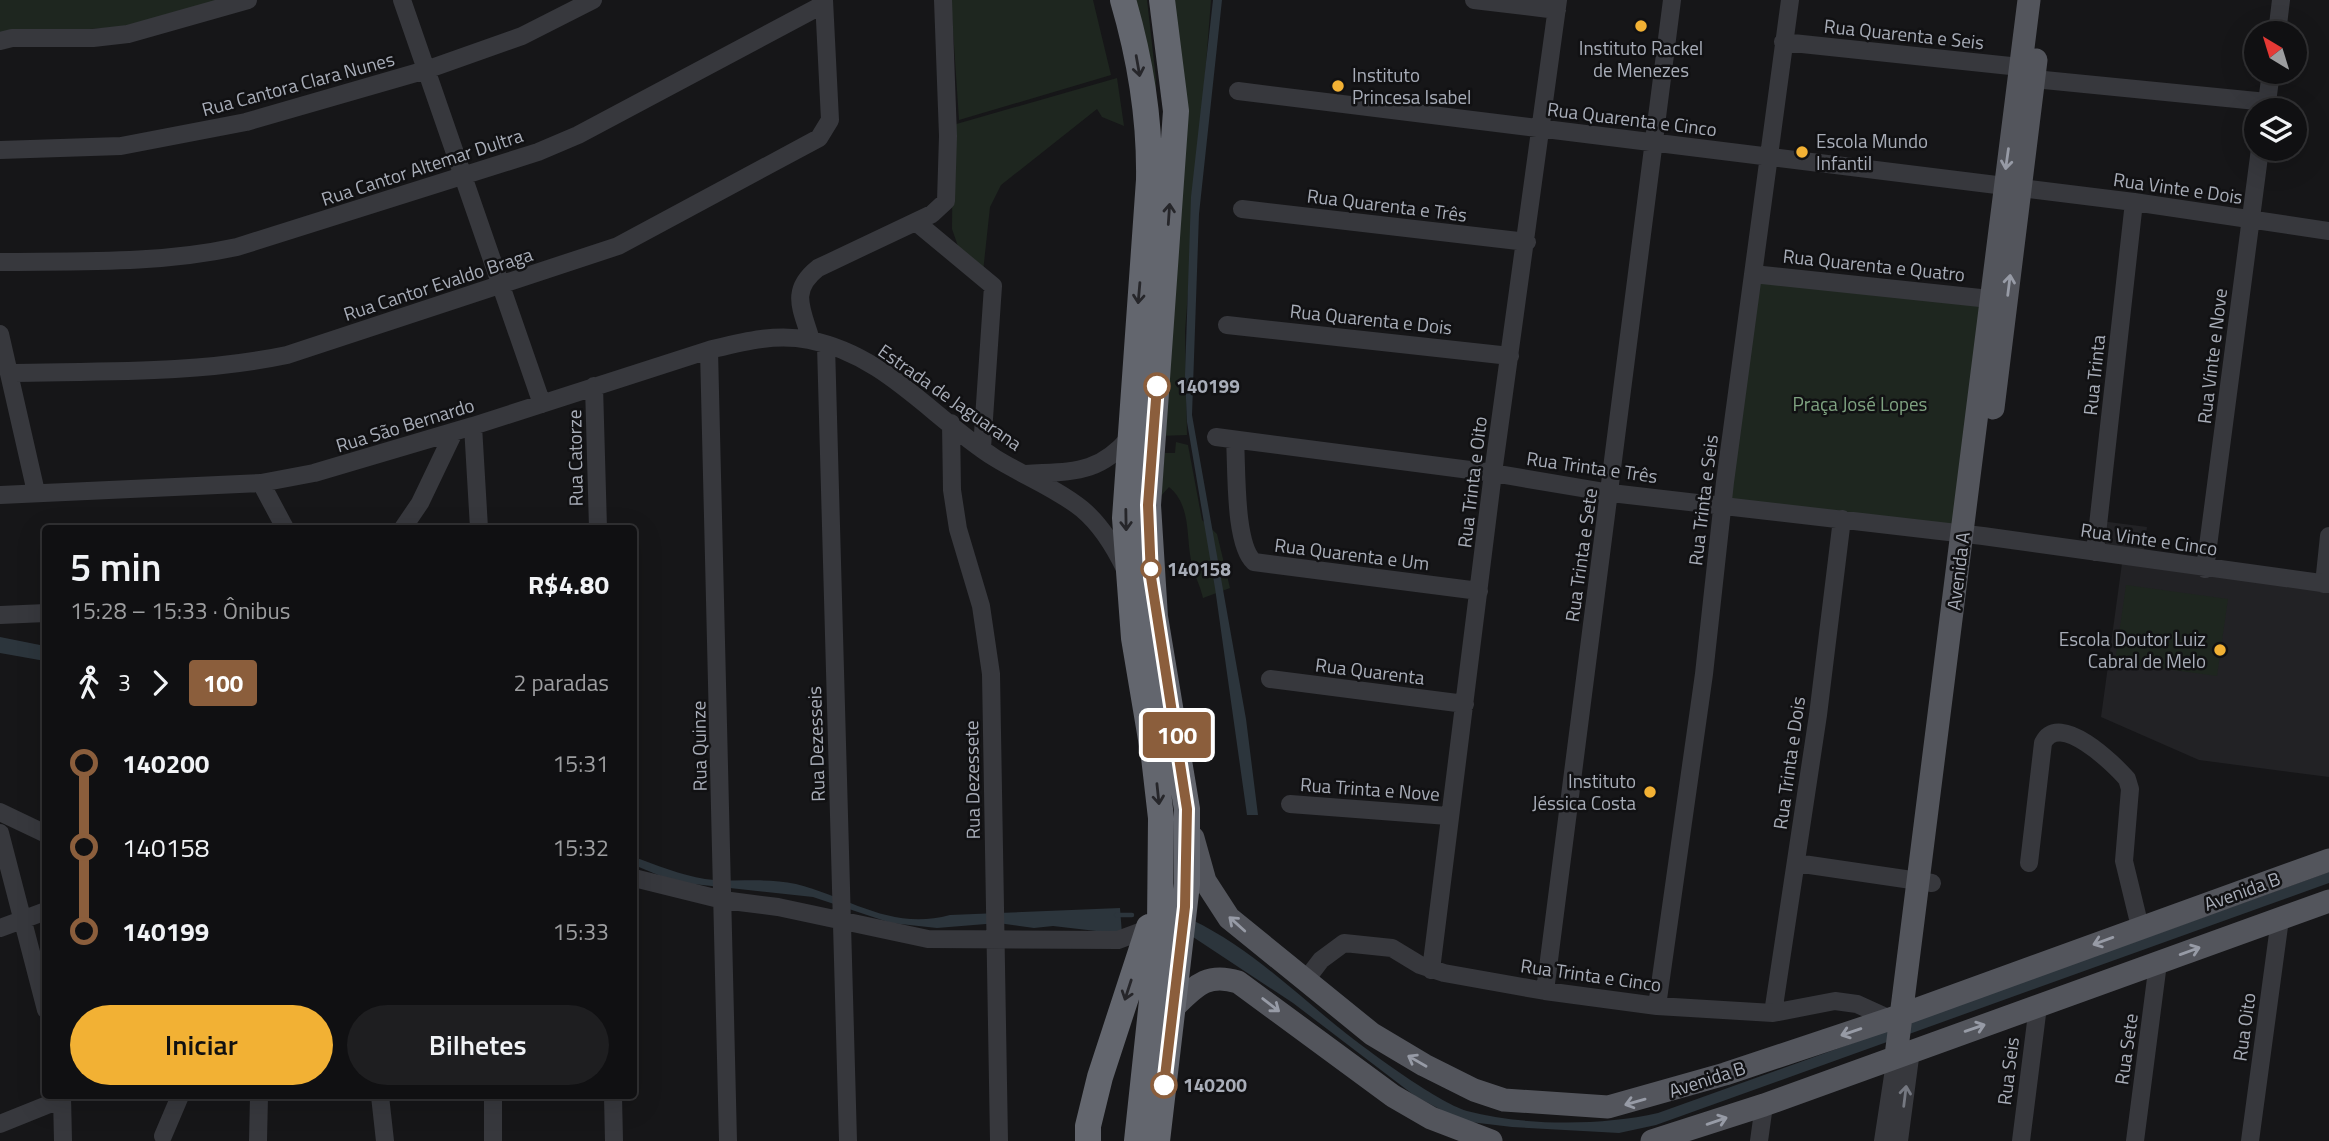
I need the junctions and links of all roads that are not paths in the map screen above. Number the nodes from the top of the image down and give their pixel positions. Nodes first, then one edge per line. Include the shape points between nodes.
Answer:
1 (248, 0) edge
2 (402, 0) edge
3 (593, 0) edge
4 (943, 0) edge
5 (1123, 0) edge
6 (1161, 0) edge
7 (1474, 0) edge
8 (1672, 0) edge
9 (1790, 0) edge
10 (2029, 0) edge
11 (2043, 0) edge
12 (2281, 0) edge
13 (824, 2) edge
14 (1558, 5) edge
15 (2278, 21) edge
16 (0, 41) edge
17 (1783, 42) junction
18 (426, 70) junction
19 (2027, 73) junction
20 (1238, 92) dead end
21 (2244, 103) edge
22 (1539, 128) junction
23 (1652, 143) junction
24 (0, 150) edge
25 (1769, 157) junction
26 (2258, 161) edge
27 (463, 177) junction
28 (2012, 189) junction
29 (2134, 202) junction
30 (1242, 209) dead end
31 (2251, 219) junction
32 (916, 222) junction
33 (2329, 231) edge
34 (1527, 242) junction
35 (0, 262) edge
36 (1753, 274) junction
37 (502, 286) junction
38 (1990, 299) junction
39 (1227, 325) dead end
40 (0, 334) edge
41 (818, 343) junction
42 (709, 350) junction
43 (1510, 356) junction
44 (10, 373) junction
45 (594, 386) junction
46 (542, 404) junction
47 (951, 423) junction
48 (473, 426) junction
49 (454, 432) junction
50 (1130, 437) junction
51 (1216, 437) dead end
52 (1235, 440) junction
53 (982, 448) junction
54 (1493, 473) junction
55 (1026, 474) junction
56 (261, 483) junction
57 (36, 492) junction
58 (1611, 493) junction
59 (0, 495) edge
60 (1722, 505) junction
61 (1842, 519) junction
62 (283, 525) edge
63 (405, 525) edge
64 (479, 525) edge
65 (598, 525) edge
66 (1970, 534) junction
67 (2329, 536) edge
68 (2095, 552) junction
69 (2205, 569) junction
70 (1129, 577) junction
71 (2326, 584) edge
72 (1479, 590) junction
73 (42, 613) edge
74 (0, 615) edge
75 (1270, 679) dead end
76 (1465, 704) junction
77 (1290, 804) dead end
78 (1187, 809) junction
79 (0, 812) edge
80 (1448, 816) junction
81 (42, 832) edge
82 (0, 833) edge
83 (2329, 860) edge
84 (1796, 863) junction
85 (2029, 863) dead end
86 (637, 879) edge
87 (1925, 882) junction
88 (723, 896) junction
89 (2329, 901) edge
90 (42, 912) edge
91 (842, 916) junction
92 (22, 919) junction
93 (2280, 919) junction
94 (1154, 926) junction
95 (0, 928) edge
96 (2140, 928) junction
97 (995, 935) junction
98 (2158, 963) junction
99 (1431, 970) junction
100 (1305, 981) junction
101 (1545, 991) junction
102 (42, 995) edge
103 (1657, 1006) junction
104 (2038, 1006) junction
105 (1173, 1008) junction
106 (1773, 1013) junction
107 (1904, 1014) junction
108 (1904, 1051) junction
109 (58, 1099) edge
110 (62, 1099) edge
111 (179, 1099) edge
112 (258, 1099) edge
113 (380, 1099) edge
114 (493, 1099) edge
115 (613, 1099) edge
116 (1764, 1105) junction
117 (0, 1125) edge
118 (163, 1136) dead end
119 (384, 1138) edge
120 (64, 1141) edge
121 (258, 1141) edge
122 (493, 1141) edge
123 (614, 1141) edge
124 (728, 1141) edge
125 (848, 1141) edge
126 (999, 1141) edge
127 (1088, 1141) edge
128 (1137, 1141) edge
129 (1157, 1141) edge
130 (1491, 1141) edge
131 (1652, 1141) edge
132 (1759, 1141) edge
133 (1883, 1141) edge
134 (1899, 1141) edge
135 (2021, 1141) edge
136 (2135, 1141) edge
137 (2250, 1141) edge

1 - 16 street via 128,34
2 - 18 street
3 - 18 street, Rua Cantora Clara Nunes via 522,36
4 - 32 street, Rua Dezesseis via 947,194 940,208
5 -> 50 highway via 1149,137
78 -> 6 highway via 1155,617 1148,505 1176,111
7 - 14 street
8 - 23 street, Rua Trinta e Sete
9 - 17 street, Rua Trinta e Seis
10 - 19 main road, Avenida A
11 - 19 main road, Avenida A
12 - 15 street
13 - 27 street, Rua Cantor Altemar Dultra via 578,135
13 - 37 street, Rua Cantor Evaldo Braga via 830,108 819,138 618,246
14 - 22 street, Rua Trinta e Oito
17 - 19 street, Rua Quarenta e Seis
17 - 25 street, Rua Trinta e Seis
18 - 24 street, Rua Cantora Clara Nunes via 177,137 121,146
18 - 27 street
19 - 21 street, Rua Quarenta e Seis
19 - 28 main road, Avenida A
20 - 22 street, Rua Quarenta e Cinco
22 - 23 street, Rua Quarenta e Cinco
22 - 34 street, Rua Trinta e Oito
23 - 25 street, Rua Quarenta e Cinco
23 - 58 street, Rua Trinta e Sete
25 - 28 street, Rua Quarenta e Cinco
25 - 36 street, Rua Trinta e Seis
26 - 31 street, Rua Vinte e Nove
27 - 35 street, Rua Cantor Altemar Dultra via 205,254 132,261
27 - 37 street
28 - 29 street, Rua Vinte e Dois
28 - 38 main road, Avenida A
66 -> 28 main road, Avenida A
29 - 31 street, Rua Vinte e Dois
29 - 68 street, Rua Trinta
30 - 34 street, Rua Quarenta e Três
31 - 33 street, Rua Vinte e Dois
31 - 69 street, Rua Vinte e Nove
32 - 41 street, Rua Dezesseis via 804,279 799,293
32 - 53 street via 993,286
34 - 43 street, Rua Trinta e Oito
36 - 38 street, Rua Quarenta e Quatro
36 - 60 street, Rua Trinta e Seis
37 - 44 street, Rua Cantor Evaldo Braga via 287,355 237,365 195,370
37 - 46 street
38 - 66 main road, Avenida A
39 - 43 street, Rua Quarenta e Dois
40 - 44 street
41 - 42 street, Rua São Bernardo via 767,338
41 - 47 street, Estrada de Jaguarana via 878,368
41 - 91 street, Rua Dezesseis
42 - 45 street, Rua São Bernardo
42 - 88 street, Rua Quinze
43 - 54 street, Rua Trinta e Oito
44 - 57 street
45 - 46 street, Rua São Bernardo
45 - 65 street, Rua Catorze
46 - 48 street, Rua São Bernardo
47 - 53 street, Estrada de Jaguarana
47 - 97 street, Rua Dezessete via 958,529 981,606 991,674
48 - 49 street, Rua São Bernardo
48 - 64 street
49 - 56 street, Rua São Bernardo
49 - 63 street
50 - 55 street, Estrada de Jaguarana via 1104,463 1087,469
50 -> 70 highway via 1125,518
51 - 52 street, Rua Trinta e Três
52 - 54 street, Rua Trinta e Três
52 - 72 street, Rua Quarenta e Um via 1244,547 1248,556 1262,565
53 - 55 street, Estrada de Jaguarana
54 - 58 street, Rua Trinta e Três
54 - 72 street, Rua Trinta e Oito
55 - 70 street, Estrada de Jaguarana via 1083,510 1115,549
56 - 57 street, Rua São Bernardo
56 - 62 street
57 - 59 street, Rua São Bernardo
58 - 60 street, Rua Trinta e Três
58 - 101 street, Rua Trinta e Sete
60 - 61 street, Rua Trinta e Três
60 - 103 street, Rua Trinta e Seis via 1704,674
61 - 66 street, Rua Trinta e Três
61 - 84 street, Rua Trinta e Dois
66 - 68 street, Rua Vinte e Cinco
66 - 87 main road, Avenida A
67 - 71 street
68 - 69 street, Rua Vinte e Cinco
69 - 71 street, Rua Vinte e Cinco
70 -> 94 highway via 1161,818
72 - 76 street, Rua Trinta e Oito
73 - 74 street
75 - 76 street, Rua Quarenta
76 - 80 street, Rua Trinta e Oito
77 - 80 street, Rua Trinta e Nove
100 -> 78 main road, Avenida B via 1229,918 1216,901 1198,859
78 - 105 highway via 1187,884
79 - 81 street
80 - 99 street, Rua Trinta e Oito
82 - 92 street
83 - 96 main road, Avenida B
84 - 87 street
84 - 106 street, Rua Trinta e Dois
85 - 96 street via 2043,743 2058,733 2077,736 2127,779 2124,861
86 - 88 street
87 - 107 main road, Avenida A
88 - 91 street
88 - 124 street, Rua Quinze
89 - 93 main road, Avenida B
90 - 92 street
91 - 97 street via 928,939
91 - 125 street, Rua Dezesseis
92 - 95 street
92 - 102 street
98 -> 93 main road, Avenida B
93 - 137 street, Rua Oito
94 - 97 street via 1118,940
94 -> 127 highway via 1100,1077
94 - 128 highway
96 -> 107 main road, Avenida B
97 - 126 street, Rua Dezessete
98 - 104 main road, Avenida B
98 - 136 street, Rua Sete
99 - 100 street, Rua Trinta e Cinco via 1392,948 1344,943 1321,960
99 - 101 street, Rua Trinta e Cinco
107 -> 100 main road, Avenida B via 1626,1105 1527,1104 1474,1090 1424,1065 1373,1034
101 - 103 street, Rua Trinta e Cinco
103 - 106 street, Rua Trinta e Cinco
108 -> 104 main road, Avenida B
104 - 135 street, Rua Seis
105 - 129 highway
105 -> 130 main road via 1209,978 1238,982 1393,1096 1431,1118
106 - 107 street, Rua Trinta e Cinco via 1835,1001
107 - 108 main road, Avenida A
108 - 116 main road, Avenida B
108 - 133 street, Avenida A
134 -> 108 street, Avenida A
109 - 117 street
110 - 120 street
111 - 118 street
112 - 121 street
113 - 119 street
114 - 122 street
115 - 123 street
131 -> 116 main road, Avenida B
116 - 132 street

